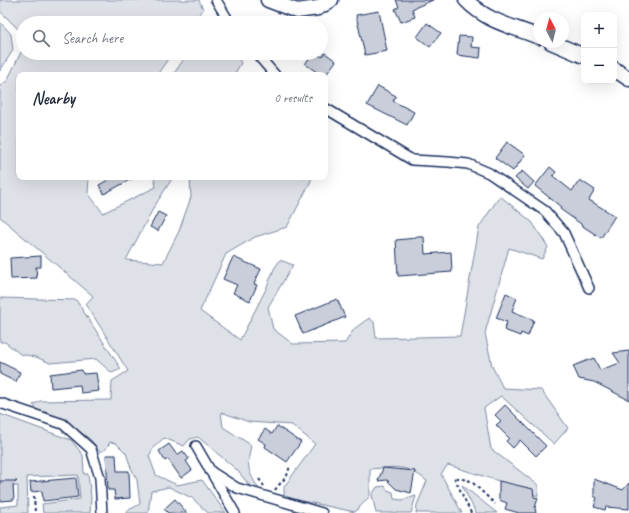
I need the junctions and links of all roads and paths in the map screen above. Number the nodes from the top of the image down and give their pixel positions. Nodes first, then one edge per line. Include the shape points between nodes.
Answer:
1 (216, 0) edge
2 (268, 0) edge
3 (331, 0) edge
4 (466, 0) edge
5 (226, 16) edge
6 (533, 35) edge
7 (565, 48) edge
8 (581, 55) edge
9 (262, 60) edge
10 (617, 71) edge
11 (272, 72) edge
12 (629, 79) edge
13 (328, 110) edge
14 (589, 288) dead end
15 (0, 403) edge
16 (196, 446) dead end
17 (289, 466) dead end
18 (210, 471) junction
19 (34, 496) dead end
20 (273, 498) junction
21 (495, 504) dead end
22 (35, 513) edge
23 (102, 513) edge
24 (236, 513) edge
25 (322, 513) edge
26 (471, 513) edge

1 - 5 street
2 - 3 main road via 297,11 318,8
4 - 6 main road via 492,20
7 - 8 main road
9 - 11 street
10 - 12 main road
13 - 14 street via 412,160 468,164 489,173 545,211 564,233
15 - 23 street via 63,424 91,449 100,478
16 - 18 street
17 - 20 path via 285,480 276,488
18 - 20 street via 237,488
18 - 24 street
19 - 22 path
20 - 25 street
21 - 26 path via 471,481 454,477

